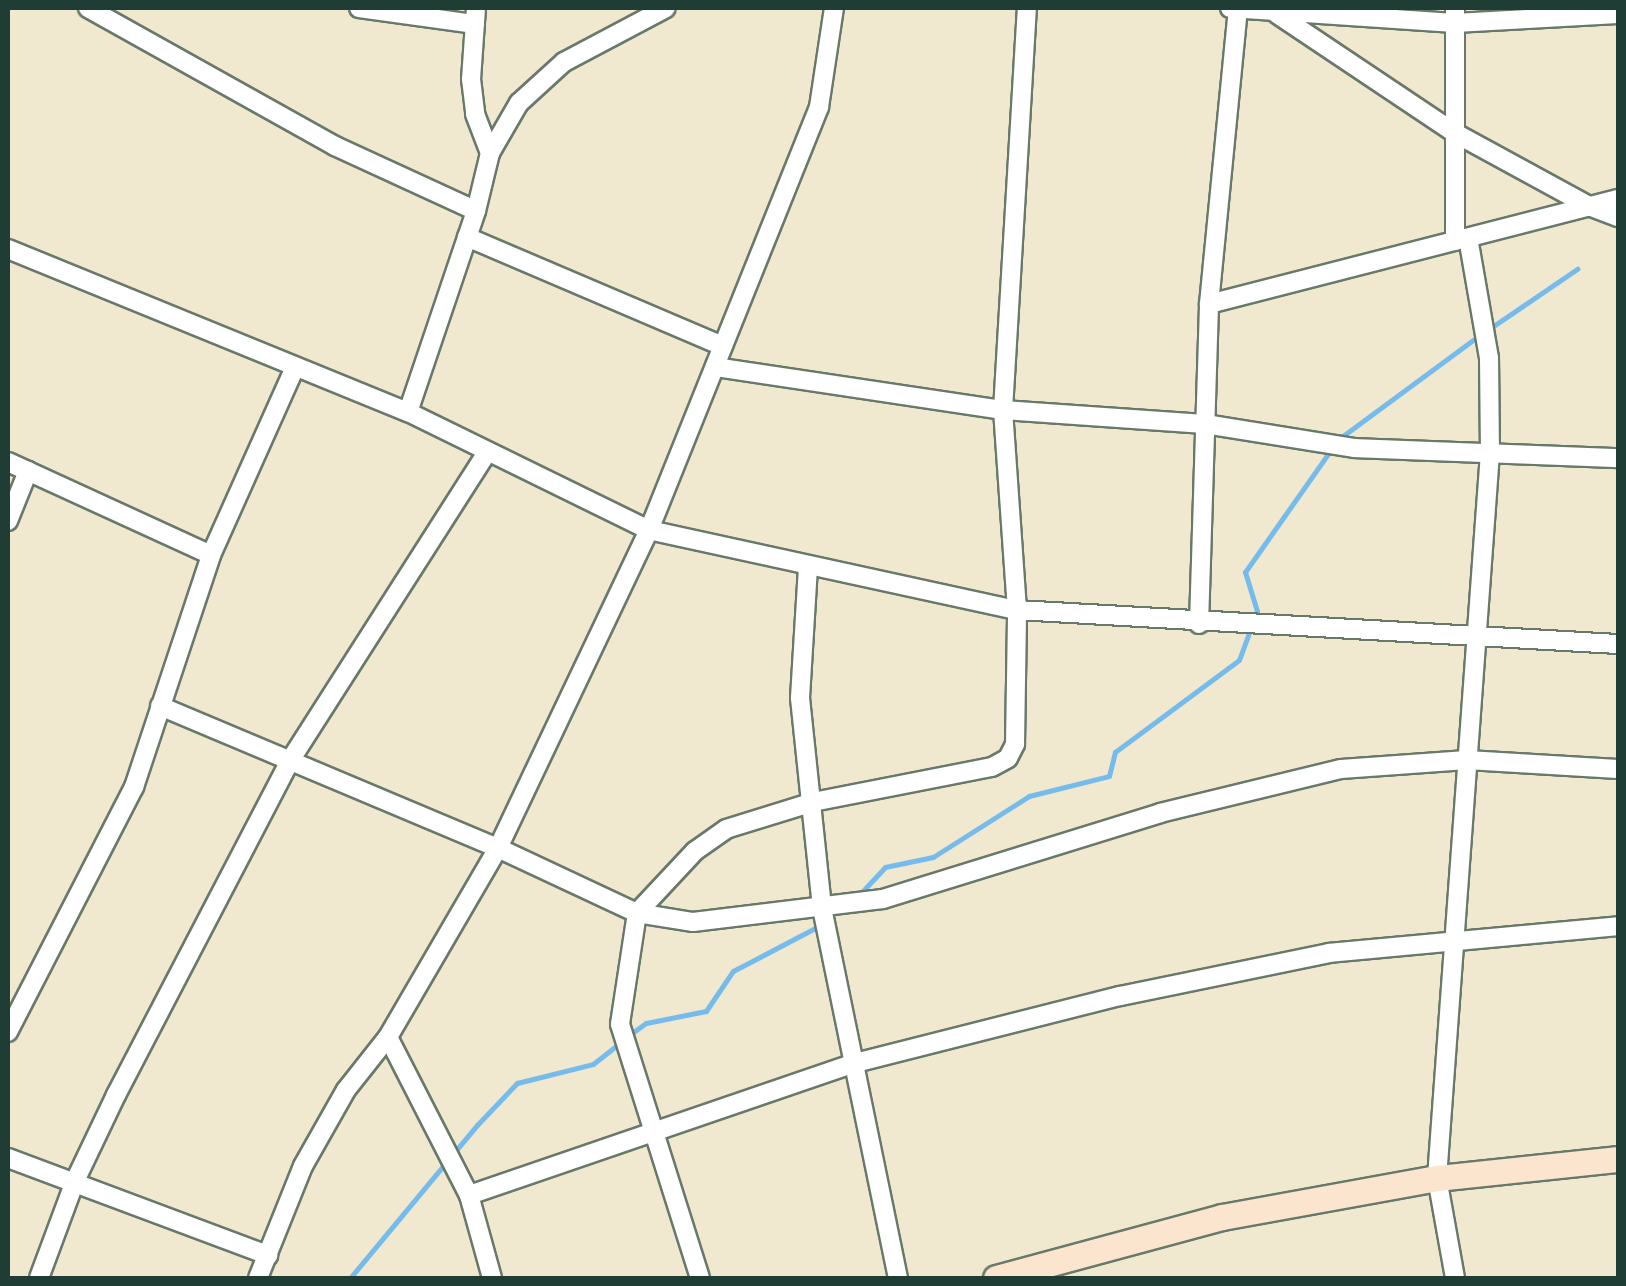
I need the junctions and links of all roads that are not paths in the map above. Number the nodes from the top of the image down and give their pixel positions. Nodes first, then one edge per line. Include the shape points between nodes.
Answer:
1 (88, 8) edge
2 (360, 8) edge
3 (666, 8) edge
4 (834, 8) edge
5 (1027, 8) edge
6 (1235, 9) edge
7 (1278, 14) junction
8 (1618, 14) edge
9 (1455, 15) edge
10 (475, 16) edge
11 (1455, 133) junction
12 (490, 154) junction
13 (1618, 199) edge
14 (1589, 206) junction
15 (476, 211) junction
16 (1618, 217) edge
17 (466, 237) junction
18 (1461, 239) junction
19 (8, 249) edge
20 (1209, 304) junction
21 (723, 346) junction
22 (295, 367) junction
23 (714, 367) junction
24 (1003, 410) junction
25 (408, 412) junction
26 (1205, 424) junction
27 (1490, 453) junction
28 (486, 454) junction
29 (1618, 458) edge
30 (8, 462) edge
31 (28, 471) junction
32 (8, 521) edge
33 (649, 530) junction
34 (211, 555) junction
35 (808, 567) junction
36 (1017, 610) junction
37 (1199, 624) junction
38 (1476, 639) junction
39 (1618, 644) edge
40 (160, 706) junction
41 (291, 759) junction
42 (1467, 760) junction
43 (1618, 769) edge
44 (813, 802) junction
45 (498, 848) junction
46 (822, 908) junction
47 (637, 913) junction
48 (1618, 926) edge
49 (1451, 945) junction
50 (8, 1032) edge
51 (388, 1037) junction
52 (854, 1063) junction
53 (658, 1134) junction
54 (8, 1158) edge
55 (1618, 1159) edge
56 (1437, 1178) junction
57 (76, 1182) junction
58 (469, 1194) junction
59 (268, 1255) junction
60 (39, 1278) edge
61 (258, 1278) edge
62 (492, 1278) edge
63 (700, 1278) edge
64 (898, 1278) edge
65 (996, 1278) edge
66 (1455, 1278) edge

1 - 15 street via 335,146
2 - 10 street
3 - 12 street via 540,80
4 - 21 street via 819,107
5 - 24 street
6 - 7 street
6 - 20 street
7 - 9 street
7 - 11 street
8 - 9 street
9 - 11 street
10 - 12 street via 473,97
11 - 14 street
11 - 18 street
12 - 15 street
13 - 14 street
14 - 16 street
14 - 18 street
15 - 17 street
17 - 21 street
17 - 25 street
18 - 20 street
18 - 27 street via 1488,358
19 - 22 street
20 - 26 street
21 - 23 street
22 - 25 street
22 - 34 street
23 - 24 street
23 - 33 street
24 - 26 street
24 - 36 street
25 - 28 street
26 - 27 street via 1354,448
26 - 37 street
27 - 29 street
27 - 38 street
28 - 33 street
28 - 41 street
30 - 31 street
31 - 32 street
31 - 34 street
33 - 35 street
33 - 45 street
34 - 40 street
35 - 36 street
35 - 44 street via 799,678
36 - 37 street
36 - 44 street via 1015,744 1008,758 992,767
37 - 38 street
38 - 39 street
38 - 42 street
40 - 41 street
40 - 50 street via 122,816
41 - 45 street
41 - 57 street
42 - 43 street
42 - 46 street via 1296,777 883,899
42 - 49 street
44 - 46 street
44 - 47 street via 726,829 695,851
45 - 47 street
45 - 51 street
46 - 47 street via 712,922
46 - 52 street
47 - 53 street via 620,1024
48 - 49 street
49 - 52 street via 1329,953 1120,996
49 - 56 street
51 - 58 street
51 - 59 street via 346,1090 303,1166
52 - 53 street
52 - 64 street
53 - 58 street
53 - 63 street
54 - 57 street
55 - 56 street
56 - 65 street via 1222,1217
56 - 66 street
57 - 59 street
57 - 60 street
58 - 62 street
59 - 61 street

